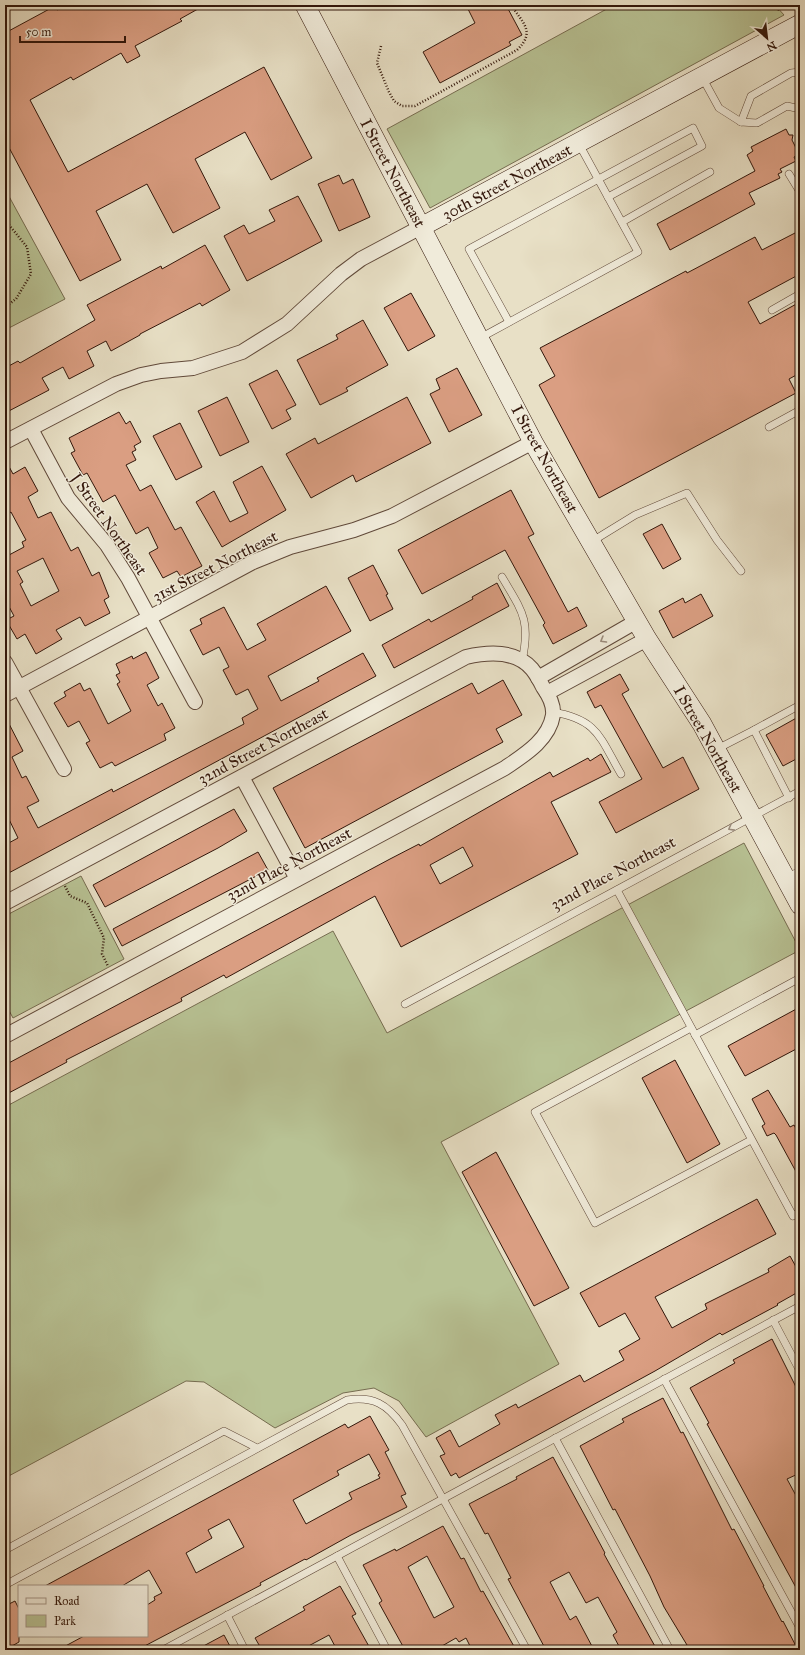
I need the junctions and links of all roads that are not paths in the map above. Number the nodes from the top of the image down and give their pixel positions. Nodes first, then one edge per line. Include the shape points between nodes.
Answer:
1 (305, 5) edge
2 (800, 24) edge
3 (800, 72) edge
4 (702, 77) junction
5 (800, 109) edge
6 (741, 122) junction
7 (579, 143) junction
8 (710, 172) dead end
9 (789, 174) dead end
10 (598, 179) junction
11 (800, 192) edge
12 (608, 197) junction
13 (622, 222) junction
14 (421, 227) junction
15 (800, 294) edge
16 (772, 310) dead end
17 (509, 322) junction
18 (479, 338) junction
19 (800, 410) edge
20 (769, 427) dead end
21 (31, 429) junction
22 (5, 442) edge
23 (534, 442) junction
24 (591, 542) junction
25 (741, 571) dead end
26 (502, 577) dead end
27 (150, 617) junction
28 (637, 621) junction
29 (647, 639) junction
30 (522, 661) junction
31 (5, 662) edge
32 (538, 678) junction
33 (19, 687) junction
34 (547, 692) junction
35 (5, 695) edge
36 (195, 702) dead end
37 (800, 705) edge
38 (552, 712) junction
39 (754, 730) junction
40 (716, 749) junction
41 (64, 769) dead end
42 (621, 774) dead end
43 (242, 777) junction
44 (800, 791) edge
45 (789, 798) junction
46 (752, 817) junction
47 (793, 875) edge
48 (297, 879) junction
49 (617, 890) junction
50 (5, 903) edge
51 (800, 905) edge
52 (800, 978) edge
53 (405, 1004) dead end
54 (691, 1028) junction
55 (695, 1035) junction
56 (5, 1036) edge
57 (751, 1140) junction
58 (800, 1212) edge
59 (800, 1306) edge
60 (773, 1320) junction
61 (800, 1370) edge
62 (664, 1379) junction
63 (556, 1438) junction
64 (257, 1448) junction
65 (444, 1498) junction
66 (5, 1550) edge
67 (337, 1556) junction
68 (5, 1585) edge
69 (227, 1615) junction
70 (800, 1628) edge
71 (163, 1650) edge
72 (245, 1650) edge
73 (387, 1650) edge
74 (527, 1650) edge
75 (670, 1650) edge

1 - 14 street, I Street Northeast
2 - 4 street, 30th Street Northeast
3 - 6 lane via 791,73 751,96
4 - 6 lane via 719,108
4 - 7 street, 30th Street Northeast
5 - 6 lane via 787,106 757,123
7 - 10 lane
7 - 14 street, 30th Street Northeast
8 - 13 lane
9 - 11 lane
10 - 12 lane
10 - 12 lane via 692,128 702,146
10 - 17 lane via 469,249
12 - 13 lane
13 - 17 lane via 638,252
14 - 18 street, I Street Northeast
14 - 21 street, 30th Street Northeast via 361,259 287,324 242,352 193,368 161,371 116,384
15 - 16 lane
17 - 18 lane
18 - 23 street, I Street Northeast
19 - 20 lane
21 - 22 street, 30th Street Northeast
21 - 27 street, J Street Northeast via 68,498 115,557
23 - 24 street, I Street Northeast
23 - 27 street, 31st Street Northeast via 412,508 372,525 274,553
24 - 25 lane via 635,515 687,493 717,540
24 - 28 street, I Street Northeast
26 - 30 lane via 525,621 526,643
27 - 33 street, 31st Street Northeast
27 - 36 street, J Street Northeast
28 - 29 street, I Street Northeast
28 -> 32 street
29 - 34 street
29 - 40 street, I Street Northeast via 689,702
30 - 32 street, 32nd Street Northeast
30 - 43 street, 32nd Street Northeast via 505,654 466,657
31 - 33 street
32 - 34 street, 32nd Street Northeast
33 - 35 street, 31st Street Northeast
33 - 41 street
34 - 38 street
37 - 39 lane
38 - 42 lane via 570,715 589,724 596,731
38 - 48 street, 32nd Place Northeast via 550,724 534,748 505,768
39 - 40 lane
39 - 45 lane
40 - 46 street, I Street Northeast
43 - 48 street
43 - 50 street, 32nd Street Northeast
44 - 45 lane, 32nd Place Northeast
45 - 46 lane, 32nd Place Northeast
46 - 47 street, I Street Northeast
46 -> 49 lane, 32nd Place Northeast
47 - 51 street, I Street Northeast
48 - 56 street, 32nd Place Northeast
49 - 53 lane, 32nd Place Northeast
49 - 54 lane
52 - 55 lane
54 - 55 lane
54 - 57 lane via 535,1112 596,1223
55 - 57 lane
57 - 58 lane via 792,1216
59 - 60 lane
60 - 61 lane
60 - 62 lane
62 - 63 lane
62 - 70 lane
63 - 65 lane
63 - 75 lane
64 - 65 lane via 347,1400 360,1398 375,1401 394,1414
64 - 66 lane via 224,1431
64 - 68 lane
65 - 67 lane
65 - 74 lane
67 - 69 lane
67 - 73 lane
69 - 71 lane
69 - 72 lane

